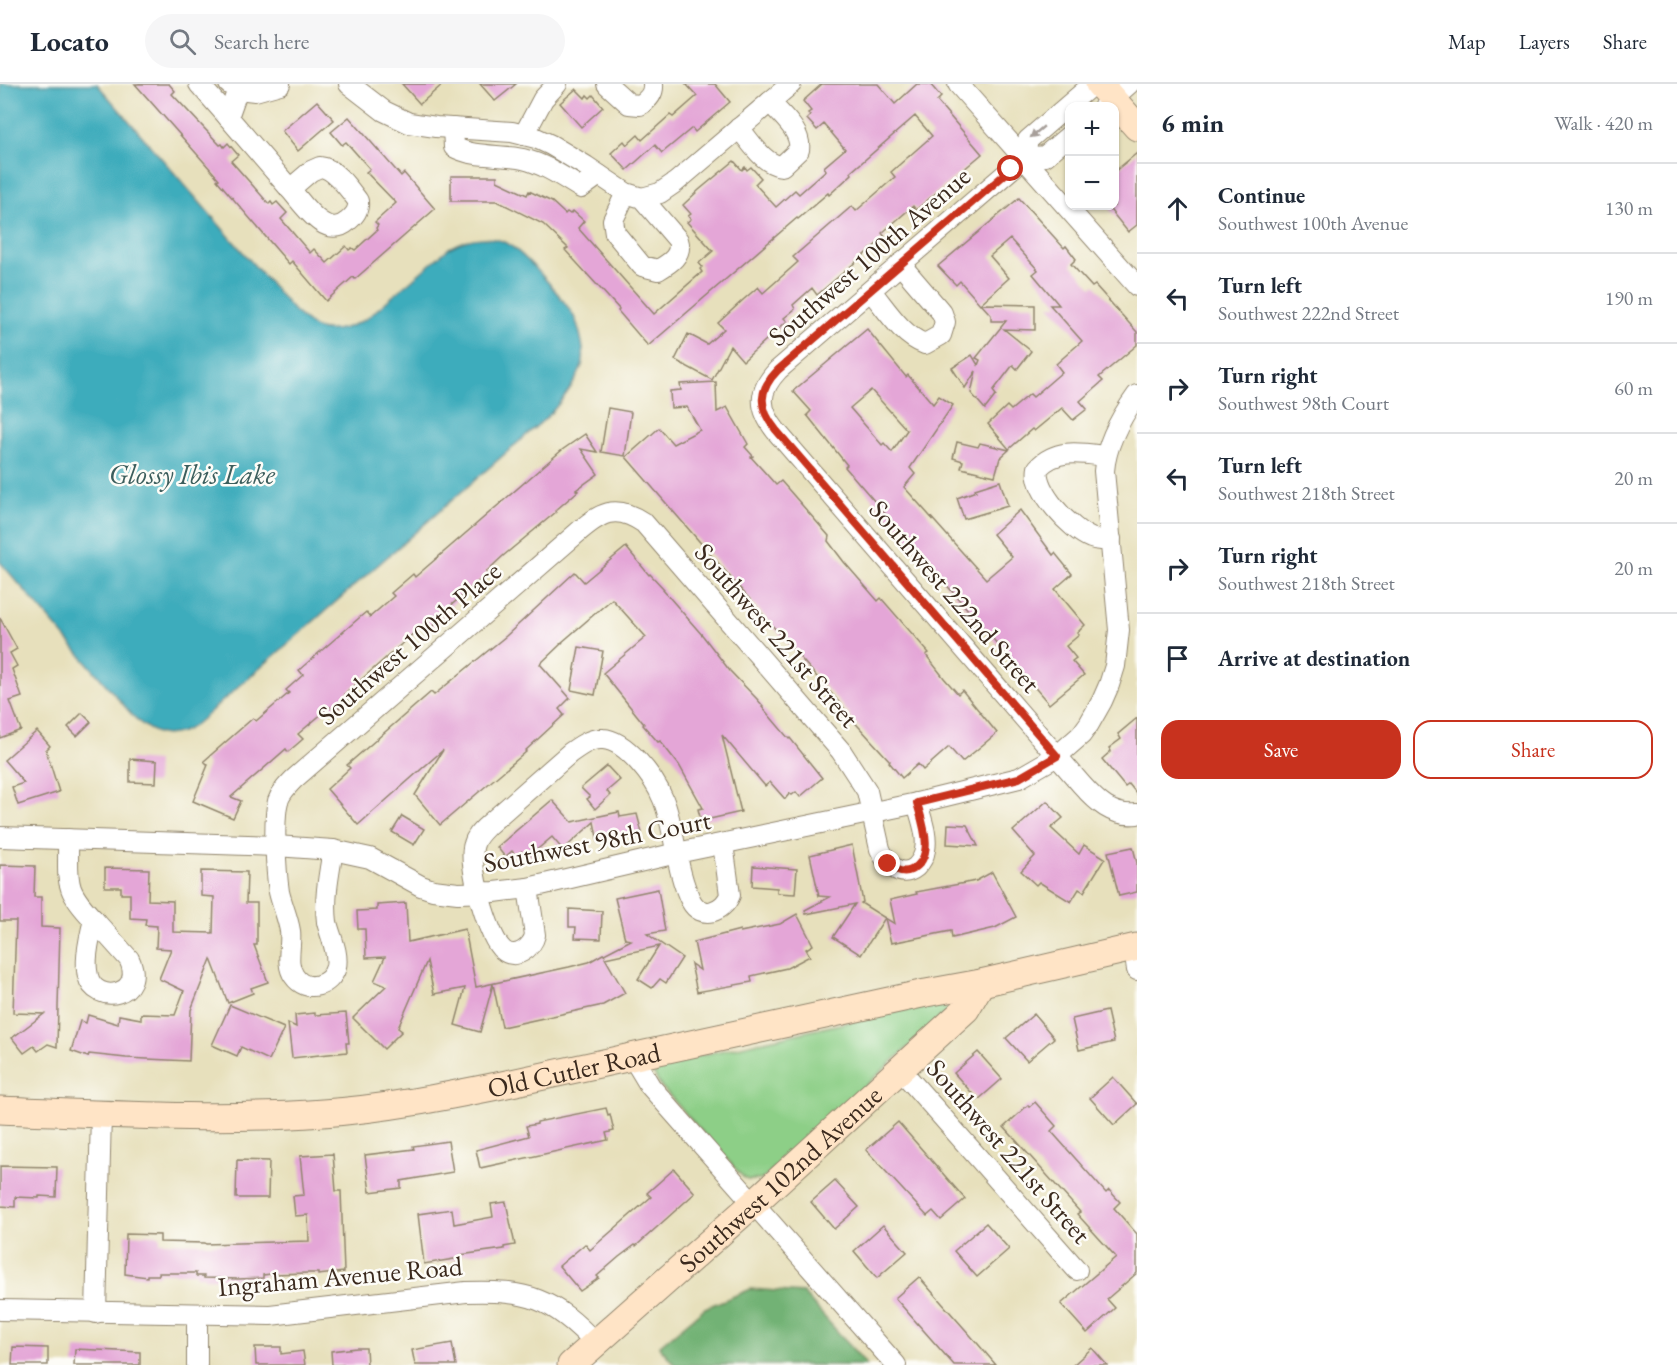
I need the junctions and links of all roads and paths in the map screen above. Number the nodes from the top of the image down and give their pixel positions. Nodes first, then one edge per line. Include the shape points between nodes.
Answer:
1 (199, 84) edge
2 (280, 84) edge
3 (349, 84) edge
4 (557, 84) edge
5 (607, 84) edge
6 (653, 84) edge
7 (791, 84) edge
8 (958, 84) edge
9 (234, 86) edge
10 (1107, 92) edge
11 (770, 102) junction
12 (228, 117) junction
13 (1137, 127) edge
14 (453, 128) junction
15 (739, 128) junction
16 (524, 135) junction
17 (1065, 139) edge
18 (1024, 158) junction
19 (599, 175) junction
20 (290, 189) dead end
21 (900, 264) junction
22 (1137, 286) edge
23 (871, 291) junction
24 (1137, 395) edge
25 (762, 402) joint
26 (1105, 456) junction
27 (619, 512) joint
28 (1111, 539) junction
29 (1057, 756) junction
30 (917, 803) junction
31 (872, 813) junction
32 (1128, 814) edge
33 (0, 837) edge
34 (68, 839) junction
35 (723, 844) junction
36 (276, 846) junction
37 (333, 850) junction
38 (677, 854) junction
39 (528, 888) junction
40 (478, 892) junction
41 (94, 920) dead end
42 (1136, 955) edge
43 (981, 983) junction
44 (632, 1056) junction
45 (900, 1069) junction
46 (0, 1110) edge
47 (101, 1114) junction
48 (754, 1203) junction
49 (1077, 1269) dead end
50 (0, 1310) edge
51 (96, 1312) junction
52 (197, 1315) junction
53 (596, 1344) junction
54 (197, 1365) edge
55 (571, 1365) edge
56 (896, 1365) edge

1 - 12 street
2 - 9 street via 255,91
3 - 14 street via 396,118 423,126
4 - 16 street via 543,99
5 - 6 street via 629,104 640,105 651,96
7 - 11 street
8 - 18 street
9 - 12 street
10 - 13 street
10 -> 18 street, Southwest 100th Avenue via 1028,140
11 - 15 street
11 - 15 street via 800,142 800,150 782,166 767,160
12 - 20 street
14 - 16 street
14 - 19 street via 454,147 465,153 523,159 581,188
15 - 19 street via 667,189 634,196
16 - 19 street
17 - 18 street, Southwest 100th Avenue via 1046,156
18 - 21 street, Southwest 100th Avenue
18 - 22 street
21 - 23 street, Southwest 100th Avenue
21 - 23 street via 942,313 945,322 940,335 925,344 918,342
23 - 25 street, Southwest 100th Avenue via 778,370 764,388
24 - 26 street
25 - 29 street, Southwest 222nd Street via 776,430
26 - 28 street, Southwest 98th Court
26 - 28 street via 1055,454 1038,468 1037,480 1072,525 1096,540
27 - 31 street, Southwest 221st Street via 634,516 653,533 841,751 867,791
27 - 36 street, Southwest 100th Place via 594,518 294,779 278,800
28 - 29 street, Southwest 98th Court via 1119,630 1115,666 1089,724
29 - 30 street, Southwest 98th Court via 1019,778
29 - 32 street, Southwest 222nd Street via 1106,808
30 - 31 street, Southwest 98th Court
30 - 31 street, Southwest 221st Street via 926,848 920,863 906,872 892,868 883,857
31 - 35 street, Southwest 98th Court
33 - 34 street, Southwest 98th Court
34 - 36 street, Southwest 98th Court
34 - 41 street via 69,885
35 - 38 street, Southwest 98th Court
35 - 38 street via 730,895 723,907 708,913 692,903
36 - 37 street, Southwest 98th Court
36 - 37 street, Southwest 100th Place via 279,892 290,935 290,967 294,976 309,986 326,982 336,966 326,908
37 - 40 street, Southwest 98th Court via 370,858 433,890
38 - 39 street, Southwest 98th Court
38 - 40 street via 663,800 651,779 619,744 596,739 570,753 478,835 472,858
39 - 40 street, Southwest 98th Court
39 - 40 street via 535,935 529,947 517,954 503,951 497,943
42 - 43 street, Old Cutler Road
43 - 44 street, Old Cutler Road
43 - 45 street, Southwest 102nd Avenue via 966,1009
44 - 47 street, Old Cutler Road via 443,1097 356,1110 252,1116
44 - 48 street via 650,1086
45 - 48 street, Southwest 102nd Avenue
45 - 49 street, Southwest 221st Street
46 - 47 street, Old Cutler Road
47 - 51 street
48 - 53 street, Southwest 102nd Avenue
48 - 56 street
50 - 51 street, Ingraham Avenue Road
51 - 52 street, Ingraham Avenue Road
52 - 53 street, Ingraham Avenue Road via 270,1315 497,1292 532,1297 552,1306
52 - 54 street
53 - 55 street, Southwest 102nd Avenue

